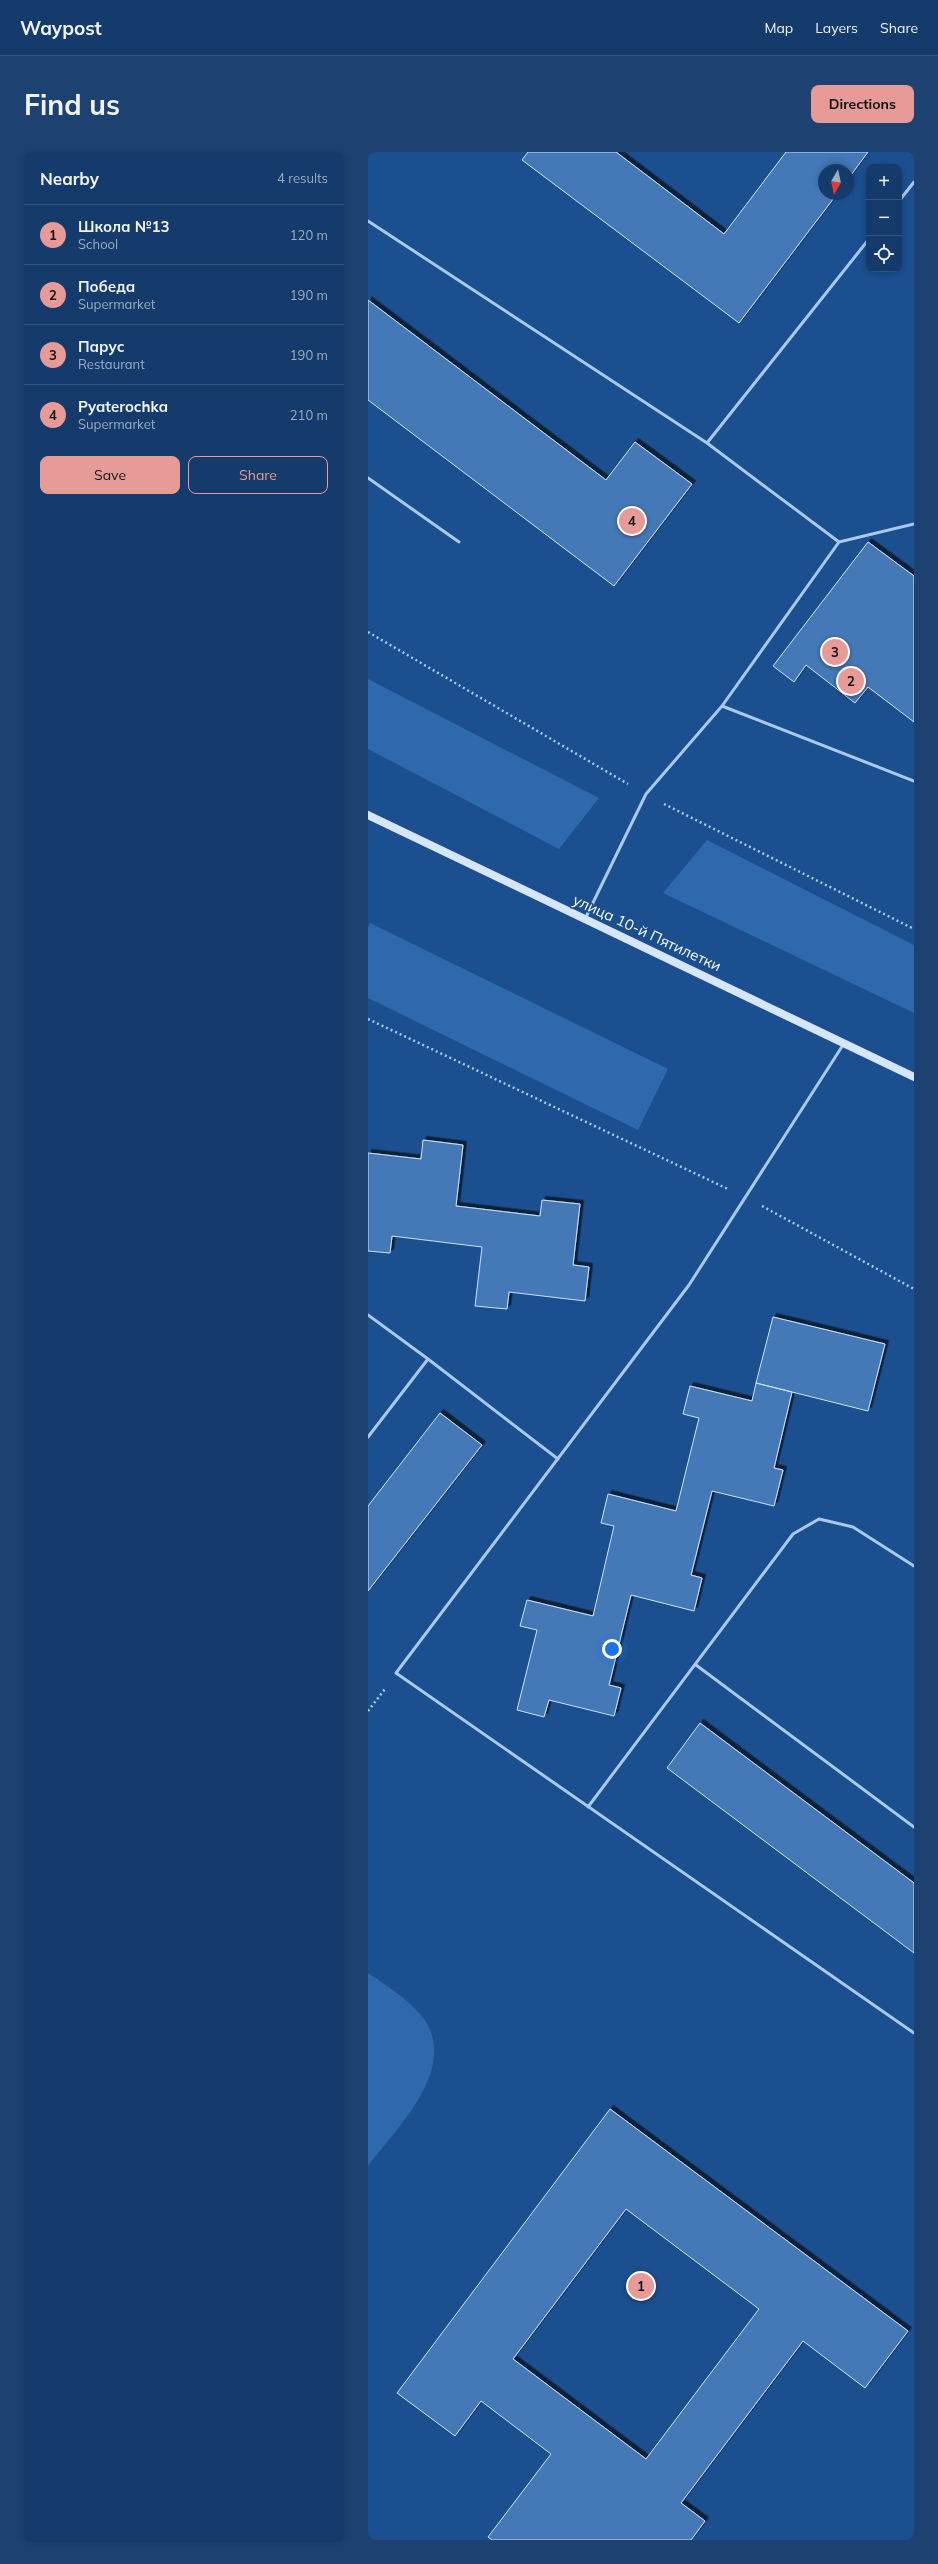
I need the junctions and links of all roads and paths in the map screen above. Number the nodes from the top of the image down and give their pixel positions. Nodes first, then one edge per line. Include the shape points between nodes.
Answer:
1 (914, 182) edge
2 (900, 200) edge
3 (368, 221) edge
4 (866, 243) edge
5 (707, 443) junction
6 (368, 478) edge
7 (914, 524) edge
8 (459, 542) dead end
9 (838, 542) junction
10 (722, 706) junction
11 (914, 781) edge
12 (368, 815) edge
13 (585, 919) junction
14 (368, 1019) edge
15 (844, 1042) junction
16 (914, 1077) edge
17 (746, 1197) junction
18 (914, 1289) edge
19 (368, 1315) edge
20 (428, 1359) junction
21 (368, 1437) edge
22 (558, 1459) junction
23 (914, 1566) edge
24 (696, 1665) junction
25 (396, 1673) junction
26 (368, 1711) edge
27 (588, 1807) junction
28 (914, 1827) edge
29 (914, 2033) edge

1 - 2 lane
3 - 5 lane
4 - 5 lane
5 - 9 lane
6 - 8 lane
7 - 9 lane
9 - 10 lane
10 - 11 lane
10 - 13 lane via 646,794
12 - 13 main road, улица 10-й Пятилетки
13 - 15 main road, улица 10-й Пятилетки
14 - 17 path
15 - 16 main road, улица 10-й Пятилетки
15 - 17 lane
17 - 18 path
17 - 22 lane via 689,1285
19 - 20 lane
20 - 21 lane
20 - 22 lane
22 - 25 lane
23 - 24 lane via 853,1527 820,1519 793,1534
24 - 27 lane
24 - 28 lane
25 - 26 path
25 - 27 lane
27 - 29 lane

